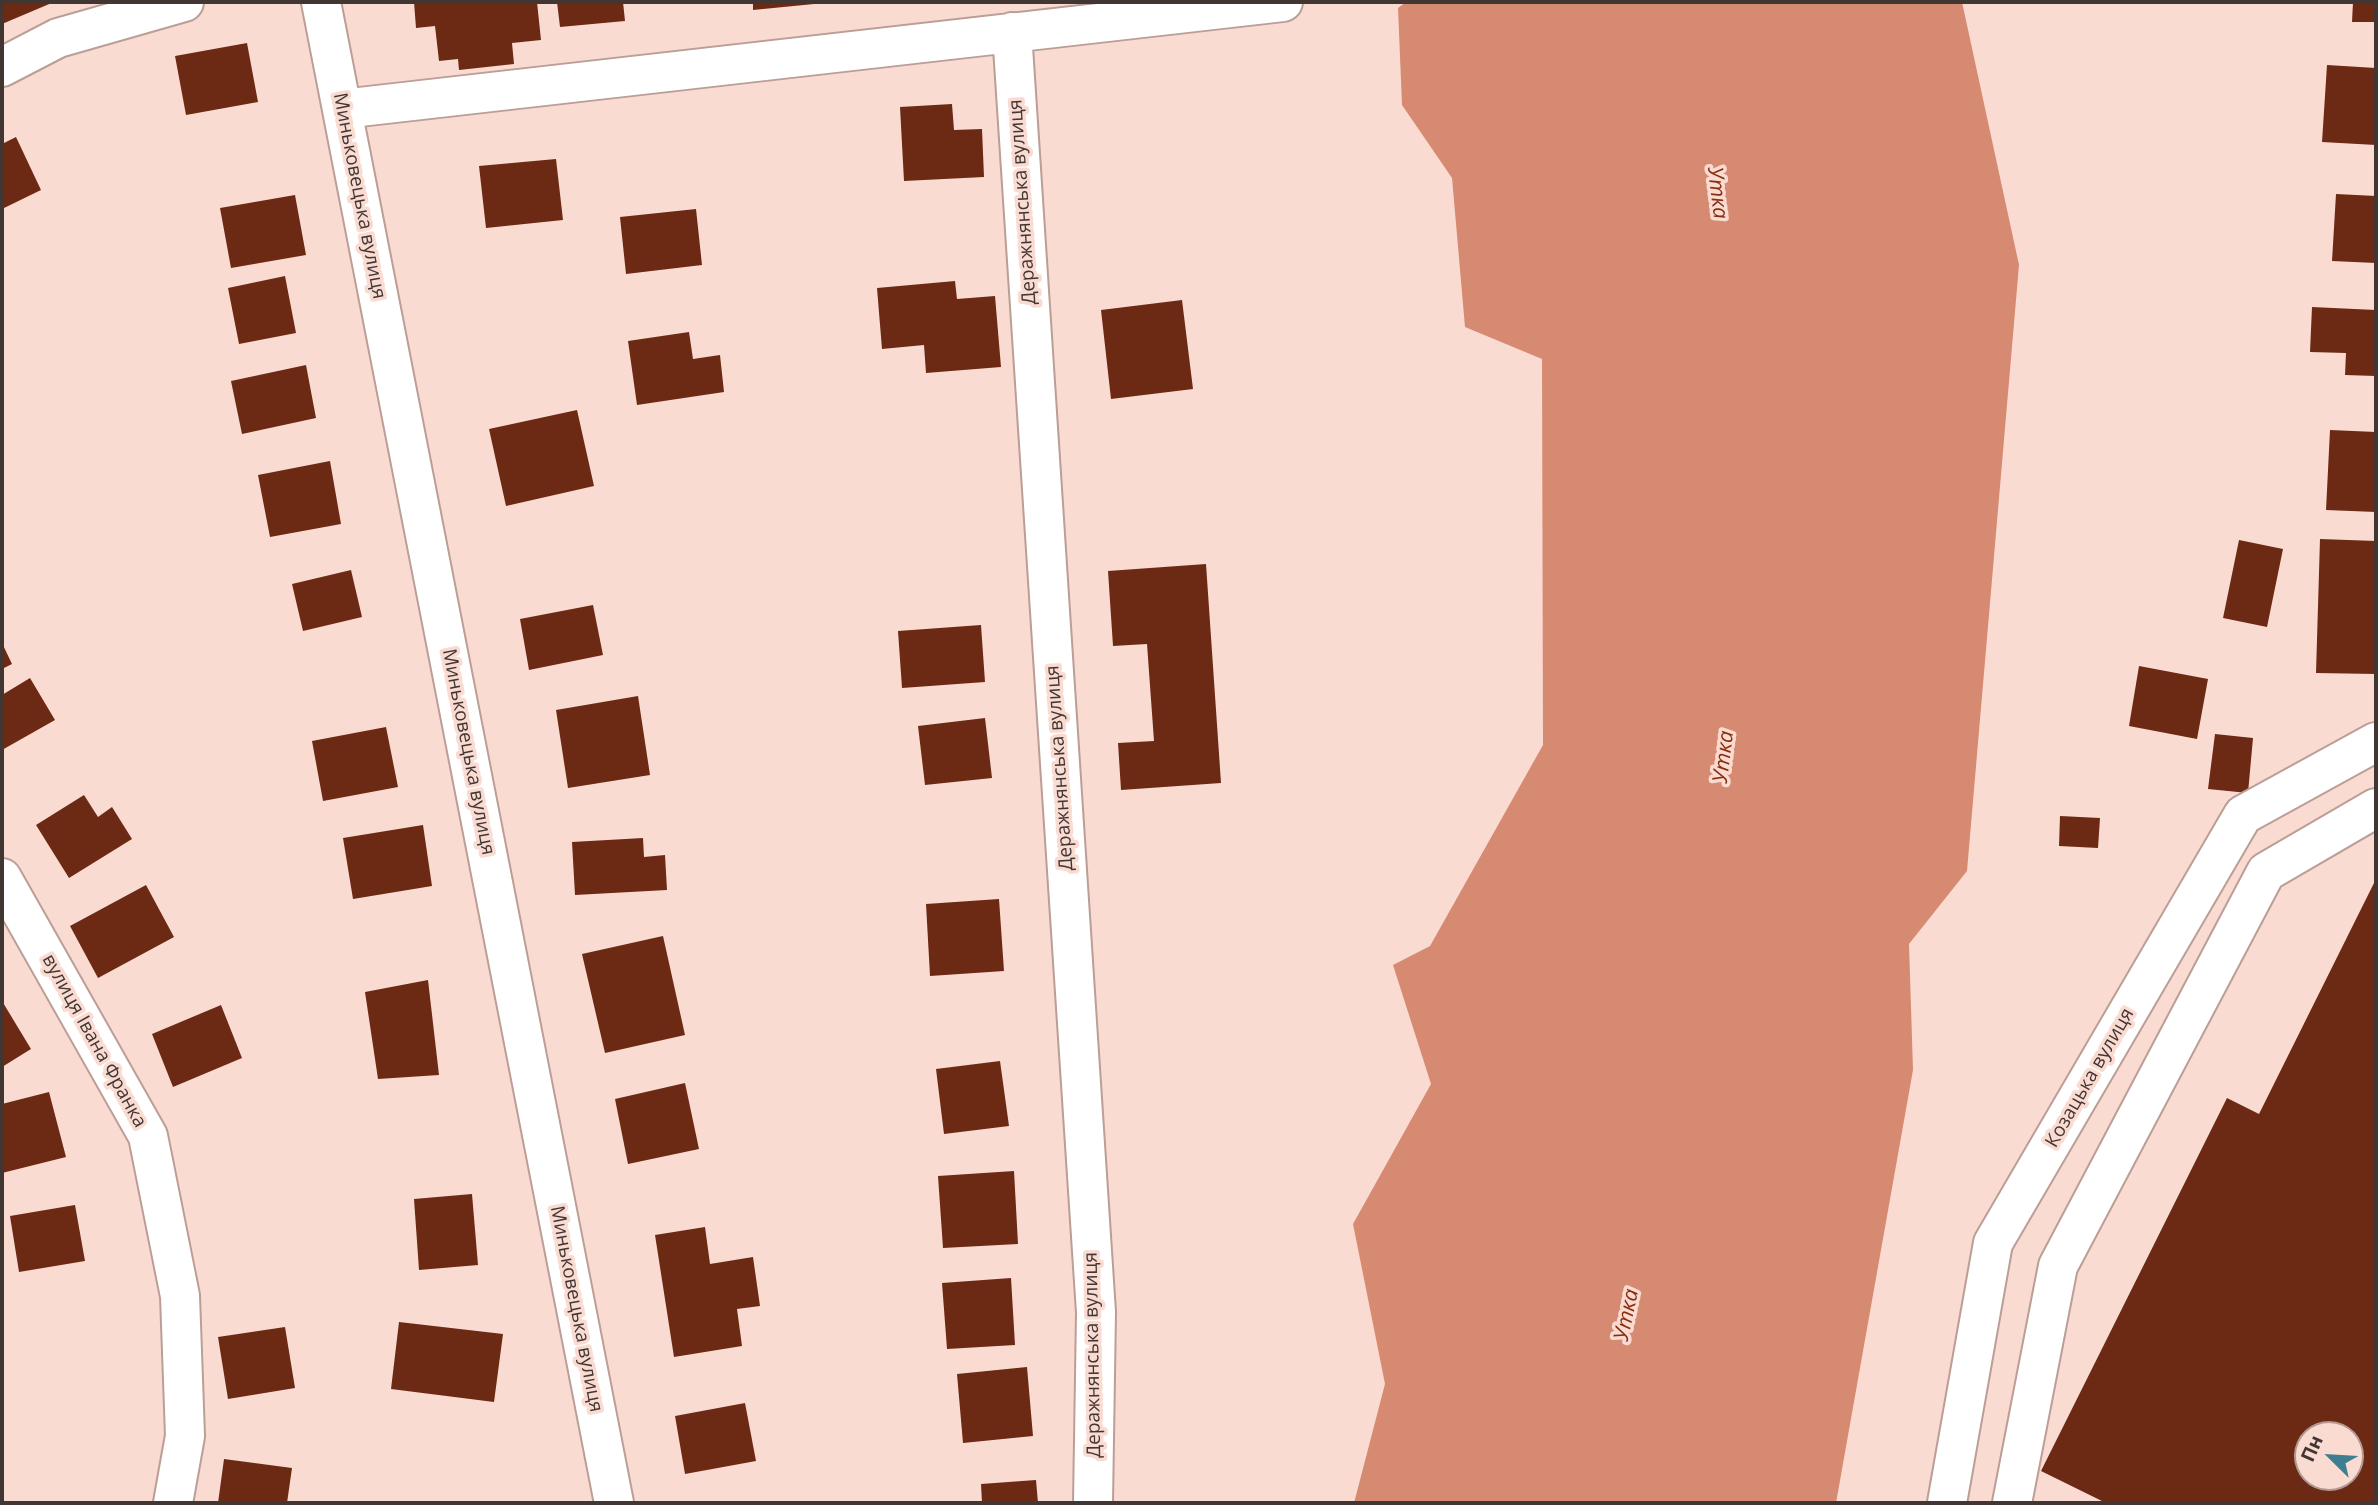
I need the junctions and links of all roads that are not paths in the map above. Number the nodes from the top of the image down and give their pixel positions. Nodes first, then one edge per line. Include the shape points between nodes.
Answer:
1 (184, 2) edge
2 (321, 2) edge
3 (1283, 2) edge
4 (1012, 32) junction
5 (2, 67) edge
6 (342, 109) junction
7 (2376, 742) edge
8 (2376, 808) edge
9 (2, 878) edge
10 (173, 1503) edge
11 (614, 1503) edge
12 (1093, 1503) edge
13 (1947, 1503) edge
14 (2012, 1503) edge

1 - 5 street via 58,38
2 - 6 street, Миньковецька вулиця
3 - 4 street
4 - 6 street
4 - 12 street, Деражнянська вулиця via 1096,1312
6 - 11 street, Миньковецька вулиця
7 - 13 street, Козацька вулиця via 2243,815 1993,1243
8 - 14 street via 2266,873 2058,1266
9 - 10 street, вулиця Івана Франка via 148,1136 180,1296 185,1436

